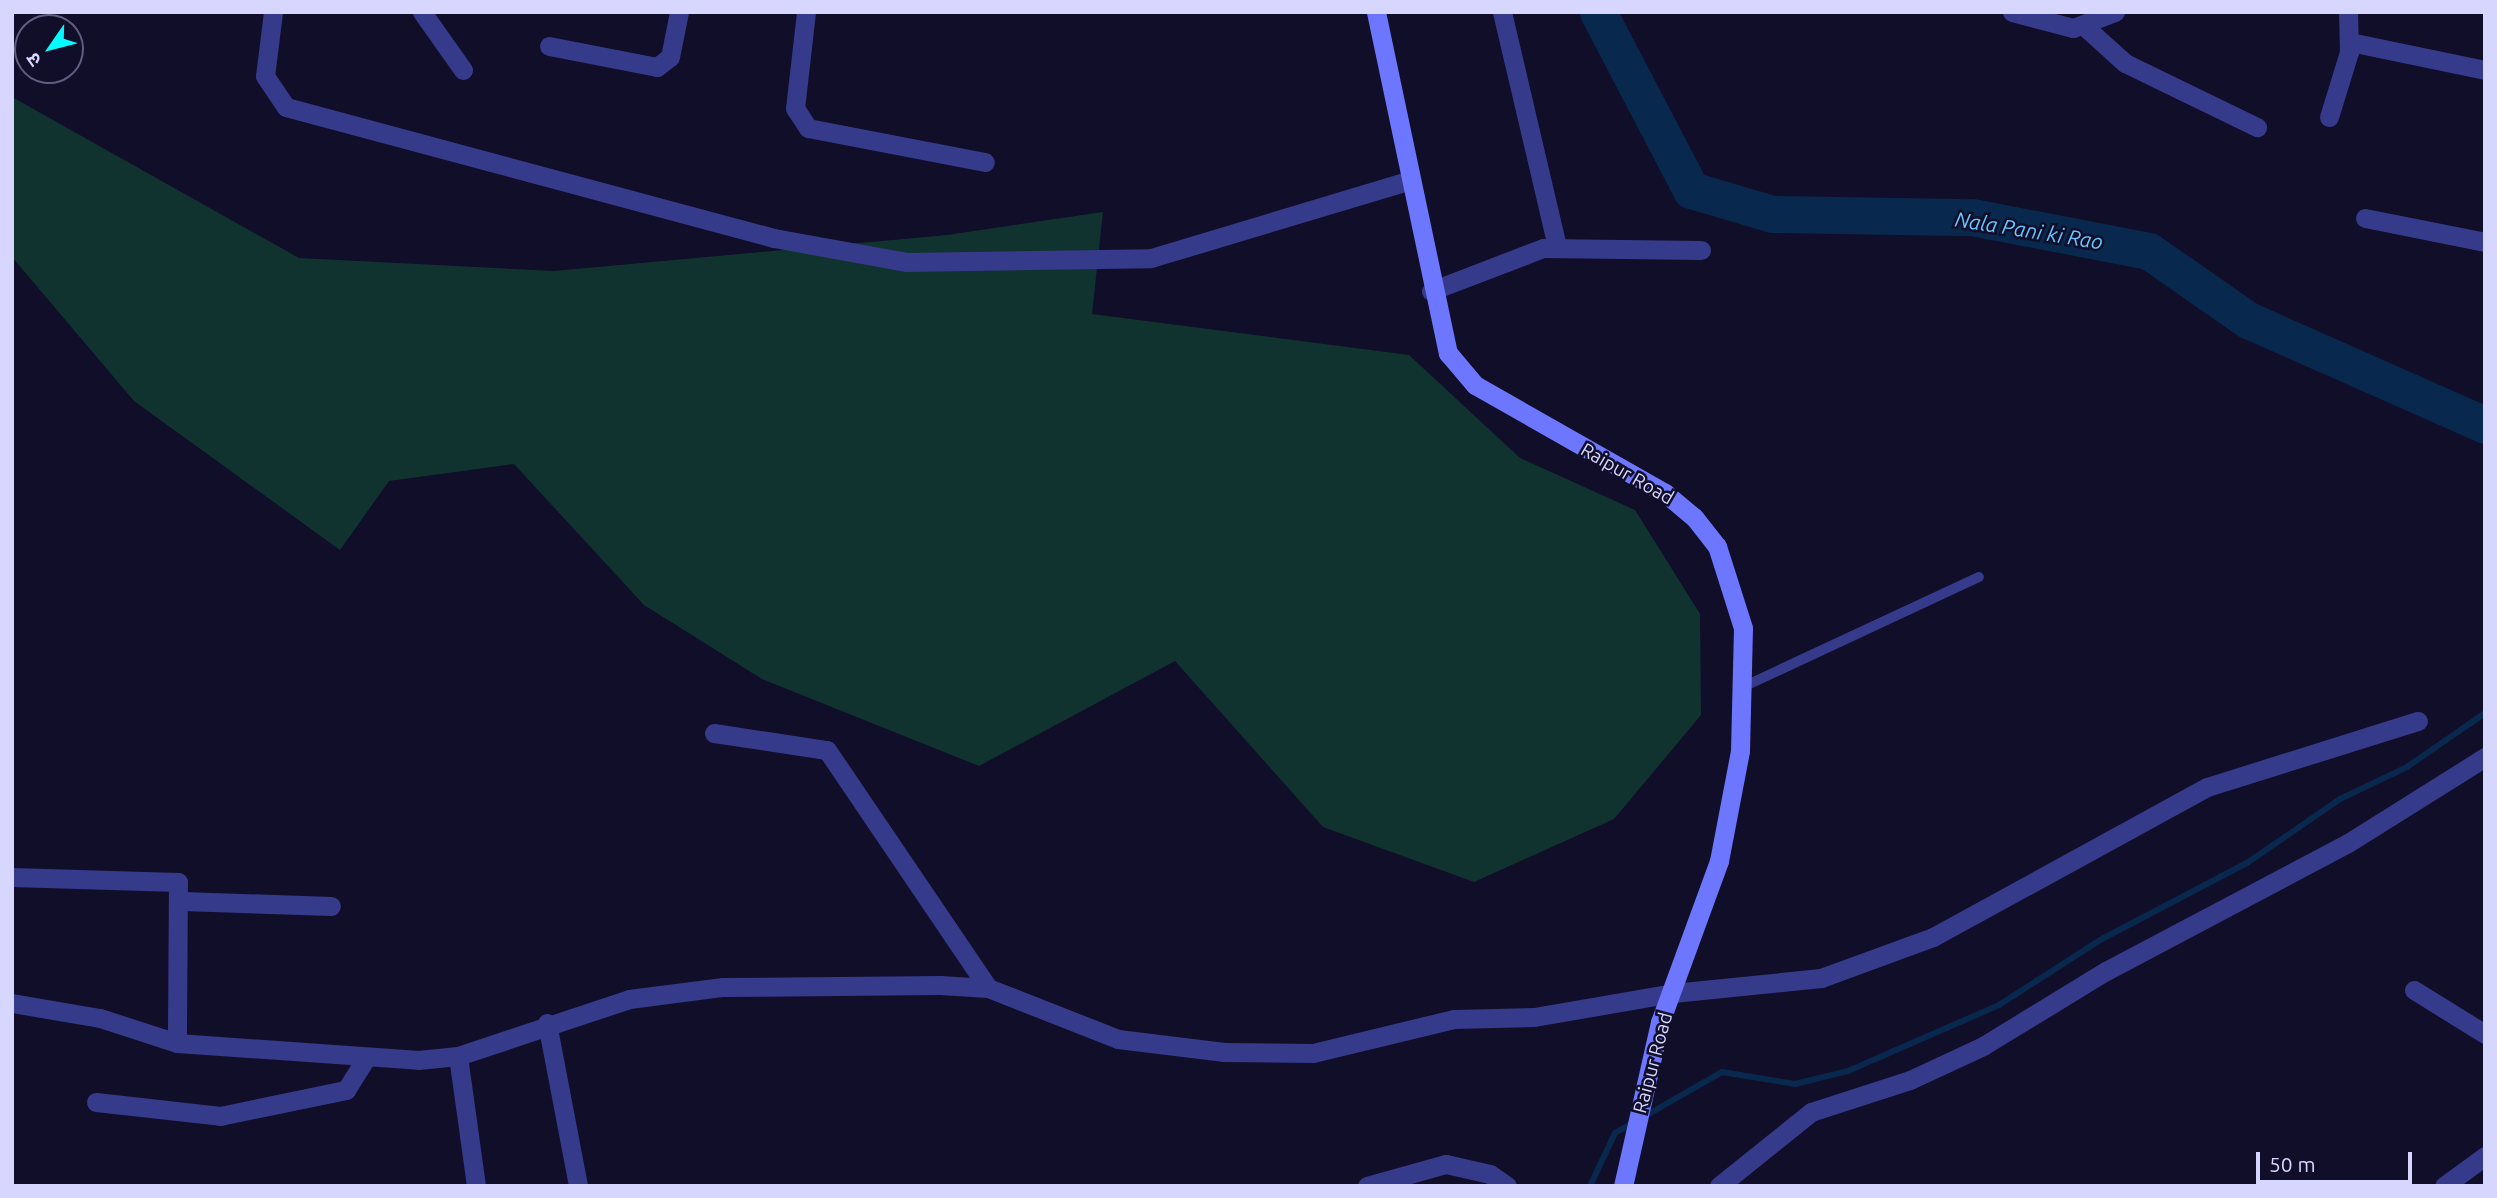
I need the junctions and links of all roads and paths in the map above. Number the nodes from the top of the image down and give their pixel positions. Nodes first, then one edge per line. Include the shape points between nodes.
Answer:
1 (273, 12) edge
2 (422, 12) edge
3 (679, 12) edge
4 (806, 12) edge
5 (1376, 12) edge
6 (1502, 12) edge
7 (2012, 12) edge
8 (2115, 12) edge
9 (2348, 12) edge
10 (2084, 26) junction
11 (2350, 42) junction
12 (550, 46) dead end
13 (463, 70) dead end
14 (2485, 70) edge
15 (2329, 117) dead end
16 (2257, 127) dead end
17 (985, 162) dead end
18 (1411, 180) junction
19 (2365, 218) dead end
20 (2485, 242) edge
21 (1557, 247) junction
22 (1701, 250) dead end
23 (1431, 291) junction
24 (1979, 578) dead end
25 (1745, 686) junction
26 (2418, 721) dead end
27 (714, 733) dead end
28 (2485, 757) edge
29 (12, 877) edge
30 (182, 901) junction
31 (331, 906) dead end
32 (988, 988) junction
33 (2414, 990) dead end
34 (1673, 993) junction
35 (12, 1003) edge
36 (547, 1023) junction
37 (2485, 1034) edge
38 (177, 1043) junction
39 (458, 1056) junction
40 (365, 1060) junction
41 (96, 1102) dead end
42 (2485, 1156) edge
43 (1623, 1184) edge
44 (476, 1186) edge
45 (578, 1186) edge
46 (1367, 1186) edge
47 (1507, 1186) edge
48 (1719, 1186) edge
49 (2444, 1186) edge

1 - 18 street via 265,76 286,107 774,238 906,262 1151,258
2 - 13 street
3 - 12 street via 670,57 657,67
4 - 17 street via 795,108 808,128
5 - 18 main road, Raipur Road
6 - 21 street
7 - 10 street
8 - 10 street
9 - 11 street
10 - 16 street via 2125,63
11 - 14 street
11 - 15 street
18 - 23 main road, Raipur Road
19 - 20 street
21 - 22 street
21 - 23 street
23 - 25 main road, Raipur Road via 1448,352 1475,385 1665,493 1694,517 1729,577 1743,628
24 - 25 lane
25 - 34 main road, Raipur Road via 1719,861
26 - 34 street via 2207,787 1993,906 1879,960 1821,978
27 - 32 street via 827,750
28 - 48 street via 2348,843 2106,971 1983,1046 1910,1080 1811,1112
29 - 30 street via 171,878
30 - 31 street
30 - 38 street
32 - 34 street via 1118,1039 1223,1052 1312,1053 1454,1019 1534,1017
32 - 36 street via 723,987 629,999
33 - 37 street
34 - 43 main road, Raipur Road via 1660,1022
35 - 38 street via 100,1018
36 - 39 street
36 - 45 street
38 - 40 street
39 - 40 street
39 - 44 street
40 - 41 street via 346,1090 247,1112 202,1117
42 - 49 street
46 - 47 street via 1446,1164 1490,1174

